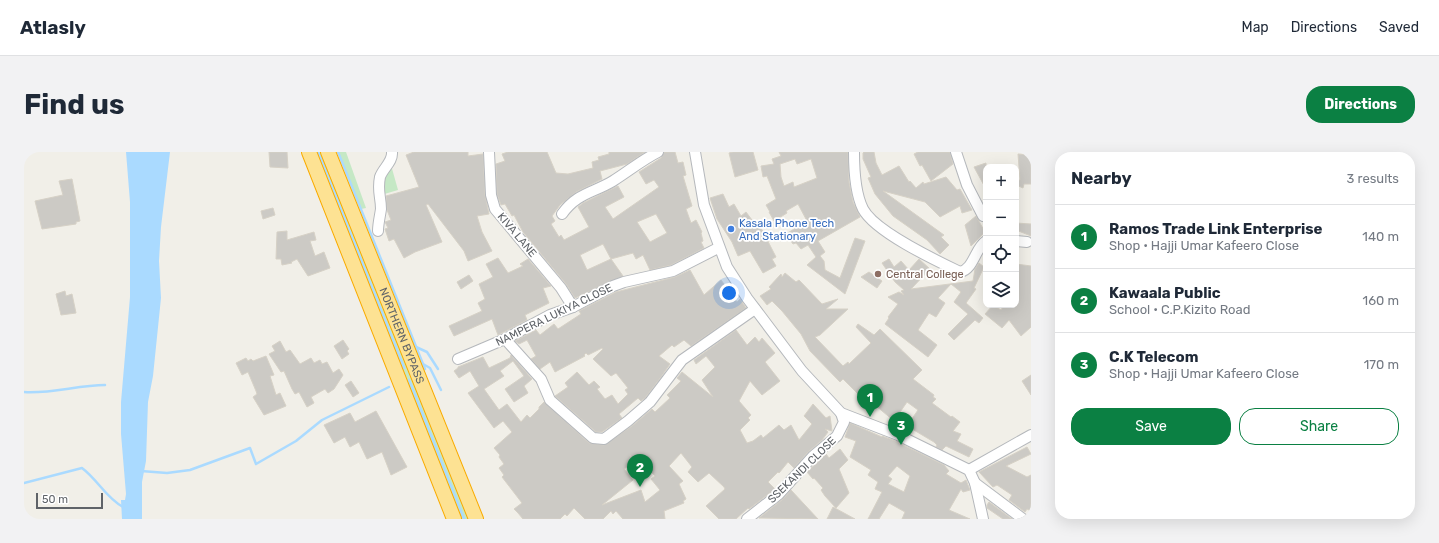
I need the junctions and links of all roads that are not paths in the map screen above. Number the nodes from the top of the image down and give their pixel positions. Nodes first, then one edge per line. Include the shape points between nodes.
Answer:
1 (309, 152) edge
2 (328, 152) edge
3 (392, 152) edge
4 (489, 152) edge
5 (658, 152) edge
6 (695, 152) edge
7 (854, 152) edge
8 (956, 152) edge
9 (562, 214) dead end
10 (983, 216) dead end
11 (378, 231) dead end
12 (1019, 241) edge
13 (1027, 242) dead end
14 (983, 243) edge
15 (718, 248) junction
16 (573, 308) junction
17 (755, 309) junction
18 (505, 339) junction
19 (458, 359) dead end
20 (841, 413) junction
21 (1031, 435) edge
22 (969, 470) junction
23 (976, 483) junction
24 (454, 519) edge
25 (476, 519) edge
26 (747, 519) edge
27 (982, 519) edge
28 (1023, 519) edge

1 - 24 highway, NORTHERN BYPASS
2 - 25 highway, NORTHERN BYPASS
3 - 11 street via 392,159 380,178 378,196 381,210
4 - 16 street, KIVA LANE via 491,195 495,209 561,288
5 - 9 street via 600,188 577,197
6 - 15 street via 704,205
7 - 14 street via 855,177 863,210 876,224 929,257 960,272 968,268
8 - 10 street via 966,186
12 - 13 street
15 - 16 street, NAMPERA LUKIYA CLOSE via 673,271 624,282
15 - 17 street via 727,267
16 - 18 street, NAMPERA LUKIYA CLOSE via 550,315
17 - 18 street via 682,360 660,390 640,411 604,439 598,440 550,400 541,379
17 - 20 street via 802,371
18 - 19 street, NAMPERA LUKIYA CLOSE
20 - 22 street via 898,435
20 - 26 street, SSEKANDI CLOSE via 844,422 837,436 813,456 779,494
21 - 22 street
22 - 23 street
23 - 27 street
23 - 28 street

